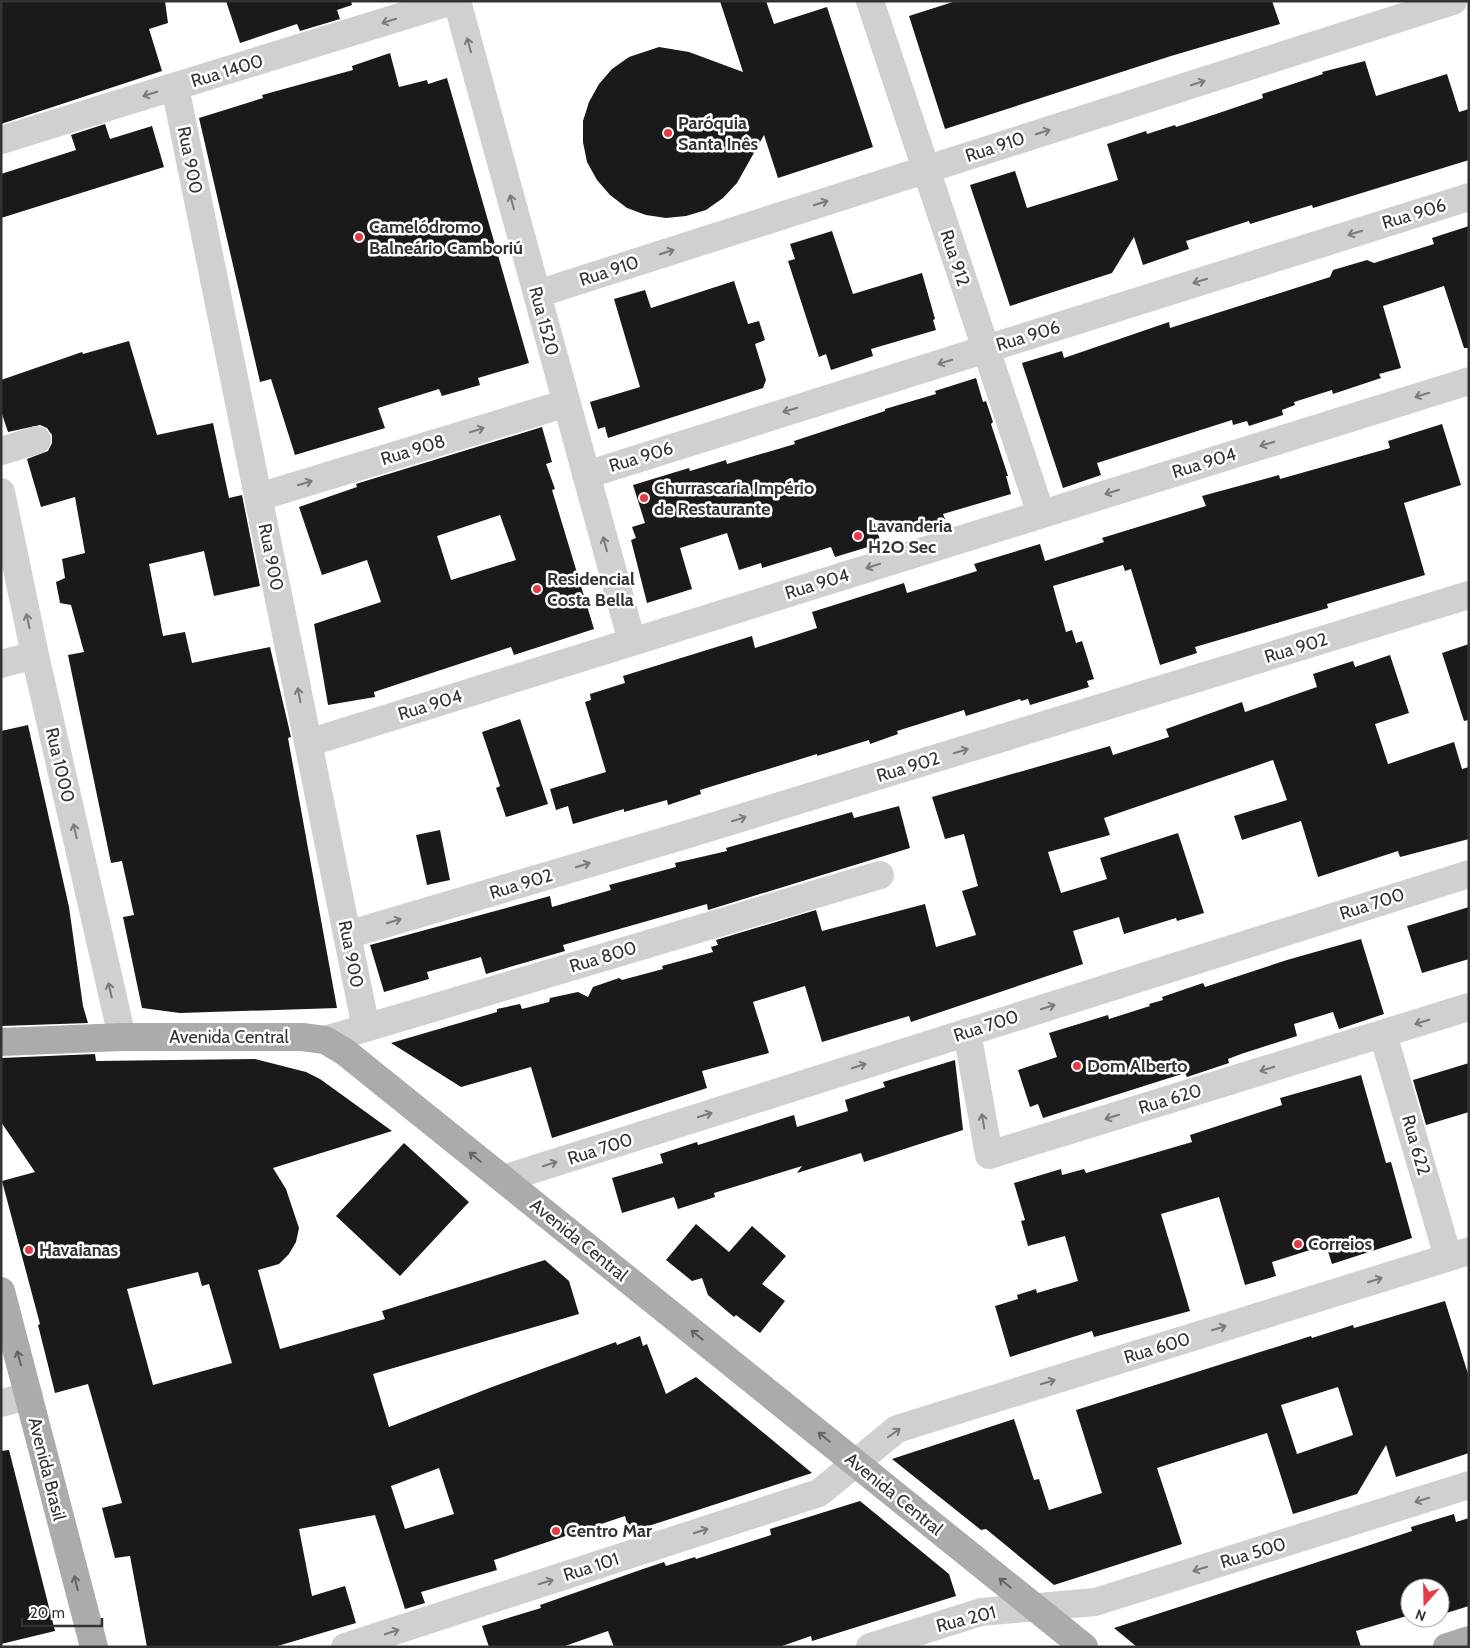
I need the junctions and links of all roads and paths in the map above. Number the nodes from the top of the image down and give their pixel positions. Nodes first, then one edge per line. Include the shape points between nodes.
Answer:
1 (452, 1) edge
2 (457, 1) edge
3 (870, 1) edge
4 (1453, 1) edge
5 (414, 7) edge
6 (175, 86) junction
7 (1, 140) edge
8 (926, 170) junction
9 (1469, 197) edge
10 (537, 294) junction
11 (986, 349) junction
12 (1469, 381) edge
13 (567, 402) junction
14 (37, 440) dead end
15 (1, 450) edge
16 (586, 475) junction
17 (1, 492) edge
18 (259, 497) junction
19 (1040, 514) junction
20 (1469, 595) edge
21 (632, 642) junction
22 (35, 655) junction
23 (1, 664) edge
24 (308, 743) junction
25 (1469, 874) edge
26 (880, 875) dead end
27 (347, 935) junction
28 (1469, 1007) edge
29 (366, 1028) junction
30 (967, 1032) junction
31 (1383, 1034) junction
32 (122, 1037) junction
33 (325, 1040) junction
34 (1, 1042) edge
35 (503, 1179) junction
36 (1458, 1254) edge
37 (1, 1291) edge
38 (29, 1396) junction
39 (1, 1403) edge
40 (856, 1464) junction
41 (1469, 1485) edge
42 (1034, 1607) junction
43 (1469, 1640) edge
44 (94, 1647) edge
45 (345, 1647) edge
46 (870, 1647) edge
47 (1084, 1647) edge
48 (1447, 1647) edge

1 - 5 street, Rua 1400
10 -> 2 street, Rua 1520
3 - 8 street, Rua 912
8 -> 4 street, Rua 910
5 -> 6 street, Rua 1400
6 -> 7 street, Rua 1400
6 - 18 street, Rua 900
10 -> 8 street, Rua 910
8 - 11 street, Rua 912
9 -> 11 street, Rua 906
10 - 13 street, Rua 1520
11 -> 16 street, Rua 906
11 - 19 street, Rua 912
12 -> 19 street, Rua 904
13 - 16 street, Rua 1520
18 -> 13 street, Rua 908
14 - 15 street
21 -> 16 street, Rua 1520
22 -> 17 street, Rua 1000
24 -> 18 street, Rua 900
19 -> 21 street, Rua 904
27 -> 20 street, Rua 902
21 - 24 street, Rua 904
22 - 23 street
32 -> 22 street, Rua 1000
24 - 27 street, Rua 900
30 -> 25 street, Rua 700
26 - 29 street, Rua 800
27 - 29 street, Rua 900
28 -> 31 street, Rua 620
29 - 33 street, Rua 800
31 -> 30 street, Rua 620 via 990,1155
35 -> 30 street, Rua 700
31 - 36 street, Rua 622
32 - 33 main road, Avenida Central via 258,1036
32 - 34 main road, Avenida Central
35 -> 33 main road, Avenida Central via 345,1052
40 -> 35 main road, Avenida Central
40 -> 36 street, Rua 600 via 897,1429
38 -> 37 main road, Avenida Brasil
38 - 39 street
44 -> 38 main road, Avenida Brasil
42 -> 40 main road, Avenida Central
45 -> 40 street, Rua 101 via 819,1493
41 -> 42 street, Rua 500 via 1095,1602
42 - 46 street, Rua 201 via 980,1612
42 - 47 main road, Avenida Central
43 - 48 main road

